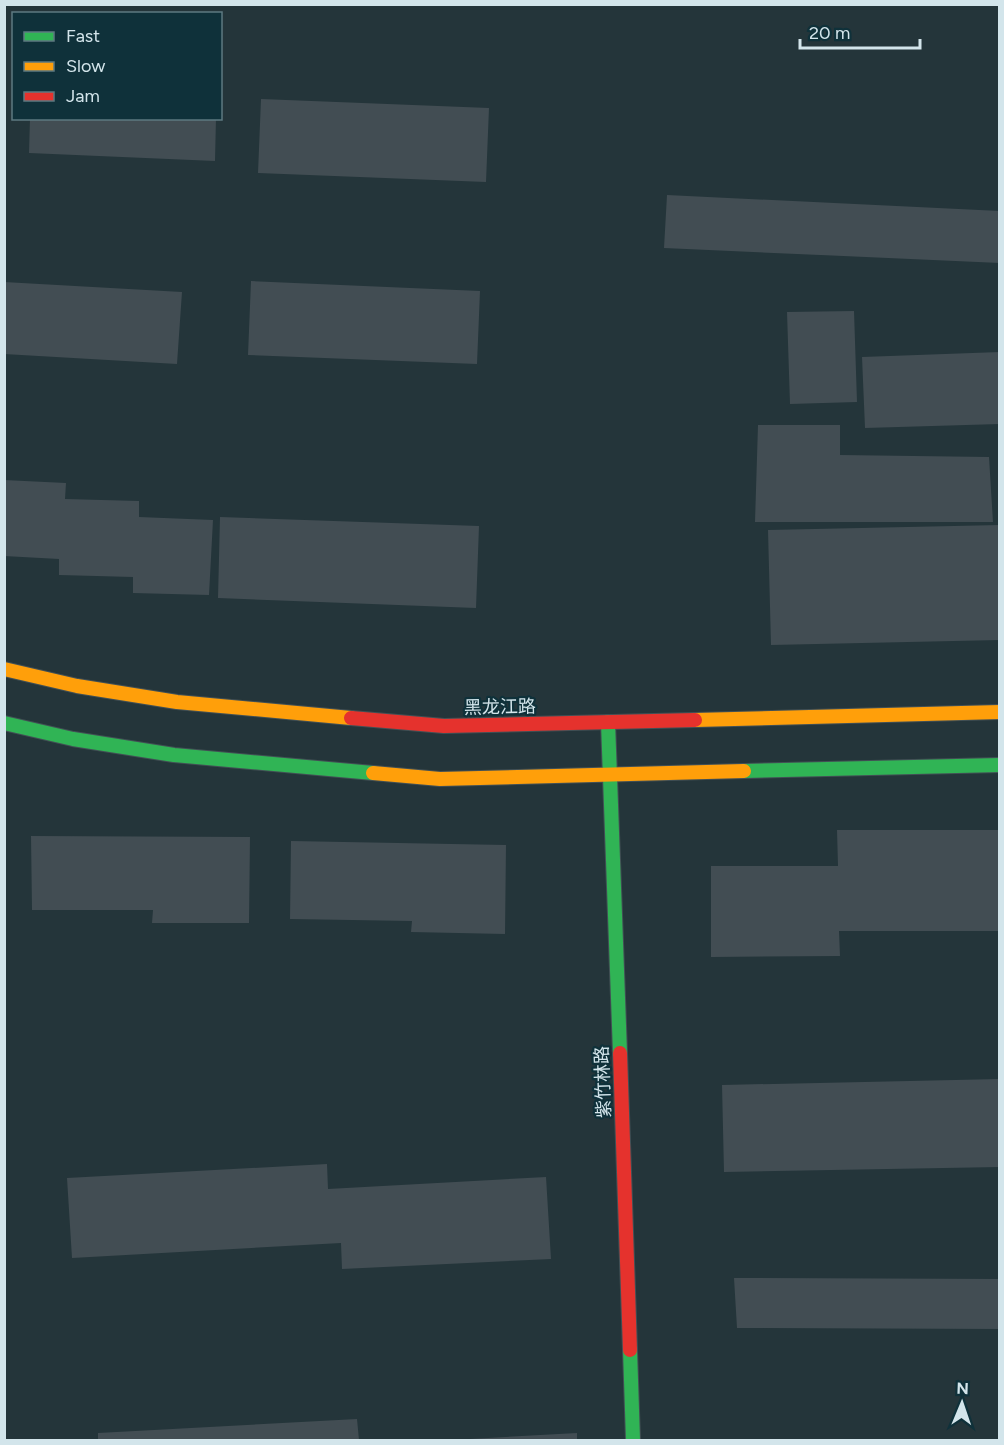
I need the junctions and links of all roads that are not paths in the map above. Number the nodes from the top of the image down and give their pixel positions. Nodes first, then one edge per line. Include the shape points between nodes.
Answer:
1 (4, 669) edge
2 (999, 712) edge
3 (608, 722) junction
4 (4, 723) edge
5 (999, 765) edge
6 (610, 775) junction
7 (633, 1440) edge

1 - 3 main road, 黑龙江路 via 77,686 177,702 305,715 444,726
2 - 3 main road, 黑龙江路
3 - 6 main road, 紫竹林路
4 - 6 main road via 163,753 302,768 440,779
5 - 6 main road
6 - 7 main road, 紫竹林路

